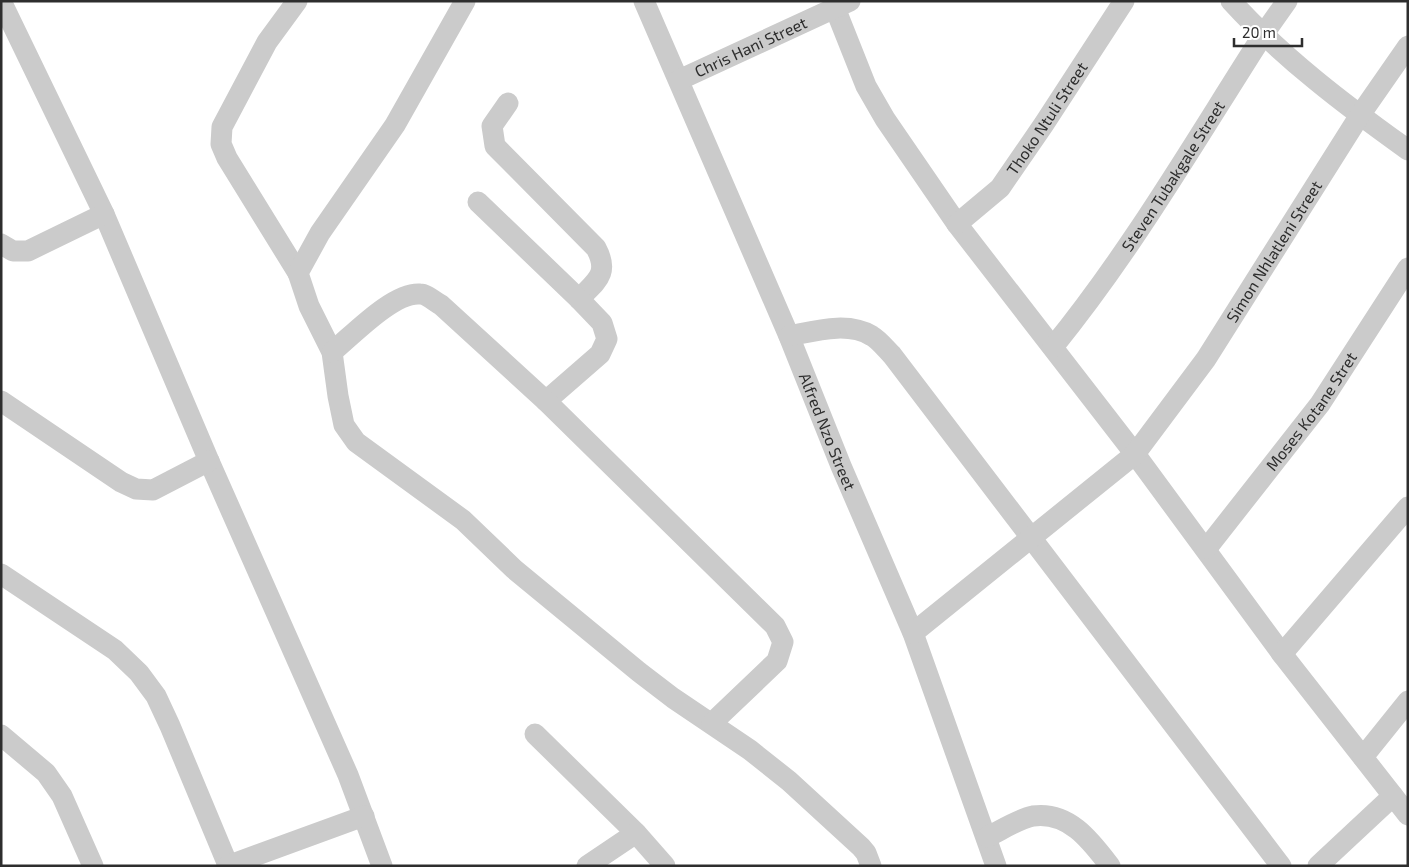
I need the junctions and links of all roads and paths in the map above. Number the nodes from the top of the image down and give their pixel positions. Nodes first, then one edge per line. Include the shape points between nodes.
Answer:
1 (1, 1) edge
2 (297, 1) edge
3 (465, 1) edge
4 (644, 1) edge
5 (1124, 1) edge
6 (1231, 1) edge
7 (1287, 1) edge
8 (843, 5) edge
9 (1263, 36) junction
10 (1408, 46) edge
11 (679, 80) junction
12 (508, 103) dead end
13 (1360, 115) junction
14 (1408, 150) edge
15 (478, 202) dead end
16 (104, 214) junction
17 (957, 224) junction
18 (1, 244) edge
19 (1408, 268) edge
20 (298, 273) junction
21 (579, 299) junction
22 (789, 336) junction
23 (1053, 347) junction
24 (332, 352) junction
25 (1, 401) edge
26 (546, 401) junction
27 (1135, 454) junction
28 (209, 461) junction
29 (1408, 508) edge
30 (1032, 539) junction
31 (1206, 548) junction
32 (1, 574) edge
33 (913, 633) junction
34 (1282, 654) junction
35 (1408, 701) edge
36 (712, 723) junction
37 (535, 734) dead end
38 (1, 735) edge
39 (1362, 757) junction
40 (1393, 796) junction
41 (1408, 815) edge
42 (364, 816) junction
43 (636, 833) junction
44 (987, 837) junction
45 (93, 866) edge
46 (227, 866) edge
47 (382, 866) edge
48 (587, 866) edge
49 (665, 866) edge
50 (871, 866) edge
51 (996, 866) edge
52 (1110, 866) edge
53 (1281, 866) edge
54 (1318, 866) edge

1 - 16 street
2 - 20 street via 267,42 222,127 221,144
3 - 20 street via 395,125 320,234
4 - 11 street, Alfred Nzo Street
5 - 17 street, Thoko Ntuli Street via 1000,188
6 - 9 street
7 - 9 street, Steven Tubakgale Street
8 - 11 street, Chris Hani Street
8 - 17 street via 866,86 885,120
9 - 13 street
9 - 23 street, Steven Tubakgale Street via 1119,260
10 - 13 street, Simon Nhlatleni Street
11 - 22 street, Alfred Nzo Street
12 - 21 street via 492,126 495,146 596,248 602,259 602,274
13 - 14 street
13 - 27 street, Simon Nhlatleni Street via 1206,360
15 - 21 street
16 - 18 street via 28,251 13,251
16 - 28 street
17 - 23 street
19 - 31 street, Moses Kotane Stret via 1320,404
20 - 24 street via 309,306
21 - 26 street via 602,323 608,339 600,354
22 - 30 street via 854,329 872,336 892,355
22 - 33 street, Alfred Nzo Street
23 - 27 street
24 - 26 street via 393,302 407,295 422,294 441,305
24 - 36 street via 344,424 356,442 463,520 514,569 672,698
25 - 28 street via 136,489 153,490
26 - 36 street via 775,626 783,642 777,660
27 - 30 street, Simon Nhlatleni Street
27 - 31 street
28 - 42 street
29 - 34 street
30 - 33 street, Simon Nhlatleni Street
30 - 53 street
31 - 34 street
32 - 46 street via 115,650 139,672 156,696 170,726
33 - 44 street, Alfred Nzo Street
34 - 39 street
35 - 39 street
36 - 50 street via 821,810 861,847
37 - 43 street
38 - 45 street via 46,773 62,796
39 - 40 street
40 - 41 street
40 - 54 street
42 - 46 street
42 - 47 street
43 - 48 street
43 - 49 street
44 - 51 street, Alfred Nzo Street
44 - 52 street via 1032,816 1054,818 1079,830

